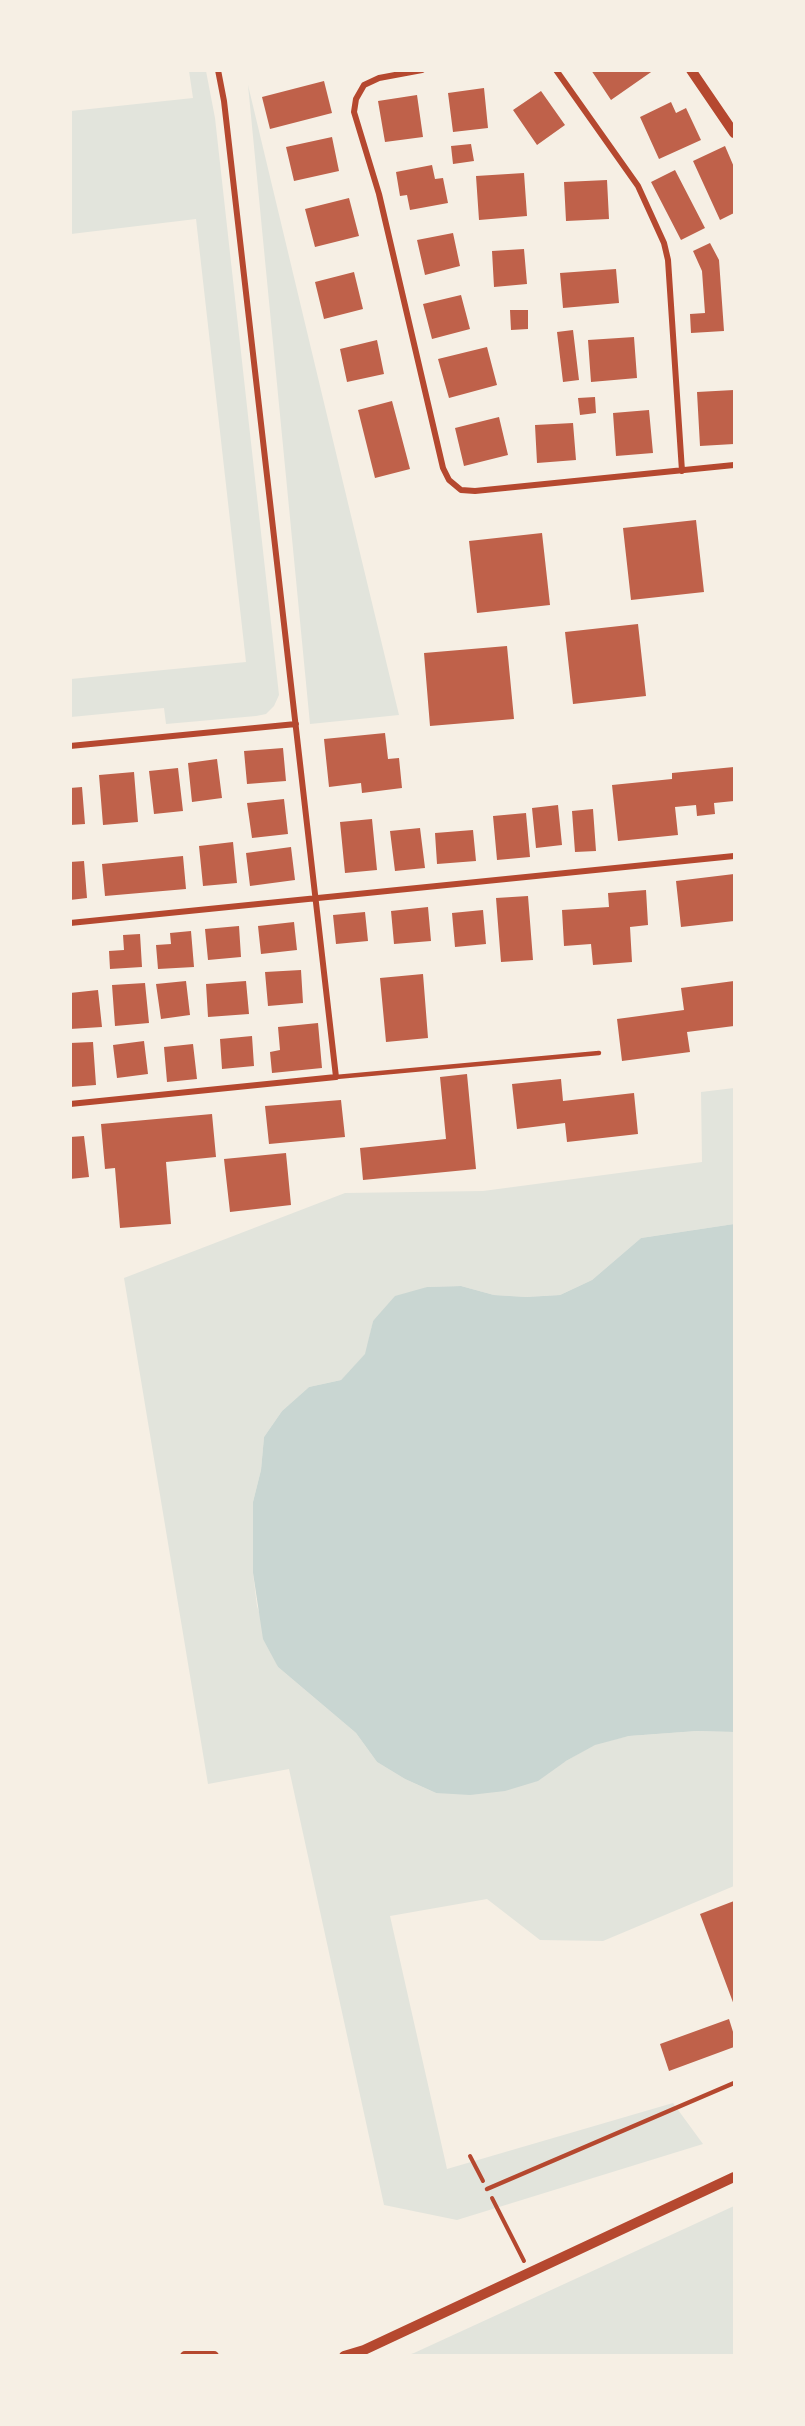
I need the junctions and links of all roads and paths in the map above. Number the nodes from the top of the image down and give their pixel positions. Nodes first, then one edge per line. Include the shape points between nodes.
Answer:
1 (218, 70) edge
2 (422, 70) edge
3 (556, 70) edge
4 (691, 70) edge
5 (735, 133) edge
6 (735, 465) edge
7 (682, 471) junction
8 (296, 724) junction
9 (70, 746) edge
10 (735, 856) edge
11 (315, 899) junction
12 (70, 923) edge
13 (599, 1053) dead end
14 (336, 1077) junction
15 (70, 1104) edge
16 (735, 2083) edge
17 (470, 2156) dead end
18 (735, 2177) edge
19 (488, 2189) junction
20 (530, 2272) junction
21 (360, 2352) edge
22 (185, 2355) edge
23 (214, 2355) edge
24 (344, 2355) edge

1 - 8 street
2 - 7 street via 379,78 364,85 354,112 379,194 449,480 461,490 476,491
3 - 7 street via 638,186 664,243
4 - 5 street
6 - 7 street
8 - 9 street
8 - 11 street
10 - 11 street
11 - 12 street
11 - 14 street
13 - 14 lane
14 - 15 street
16 - 19 lane
17 - 19 path
18 - 20 street
19 - 20 path
20 - 21 street
21 - 24 street
22 - 23 street

